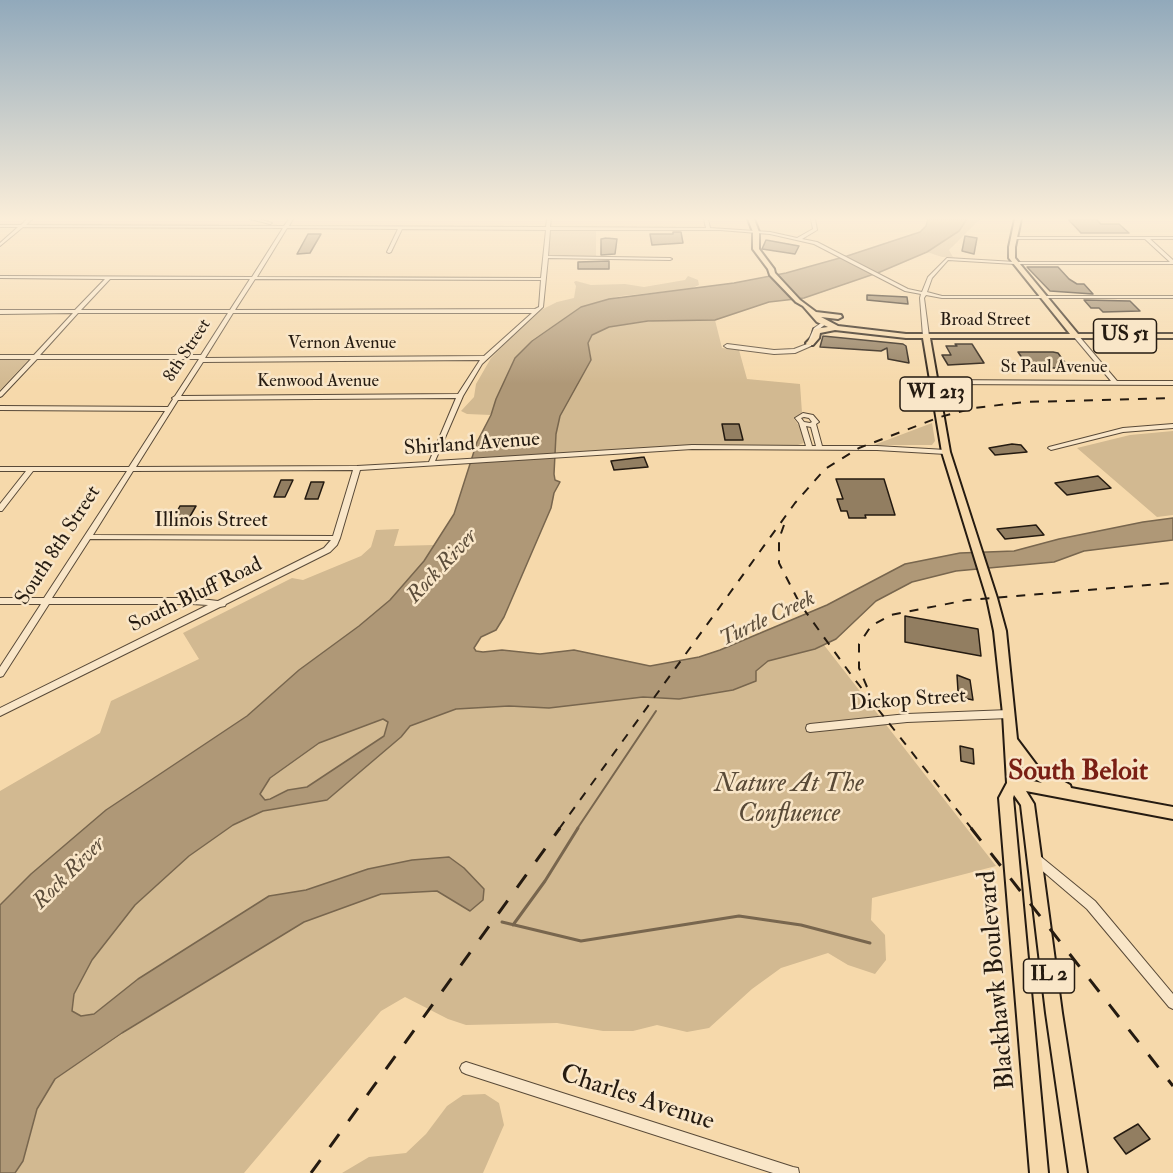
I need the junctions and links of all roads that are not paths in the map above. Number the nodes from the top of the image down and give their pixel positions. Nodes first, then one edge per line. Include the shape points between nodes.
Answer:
1 (255, 274) edge
2 (544, 274) edge
3 (776, 274) edge
4 (879, 274) edge
5 (934, 274) edge
6 (1024, 274) edge
7 (0, 277) edge
8 (108, 278) junction
9 (252, 278) junction
10 (544, 279) junction
11 (924, 293) junction
12 (1044, 297) junction
13 (1173, 297) edge
14 (805, 305) junction
15 (536, 311) junction
16 (0, 312) edge
17 (76, 312) junction
18 (230, 313) junction
19 (838, 317) dead end
20 (824, 322) junction
21 (839, 328) junction
22 (926, 336) junction
23 (1076, 336) junction
24 (1173, 336) edge
25 (810, 344) junction
26 (727, 346) dead end
27 (0, 357) edge
28 (35, 357) junction
29 (201, 358) junction
30 (485, 358) junction
31 (934, 382) junction
32 (1116, 383) junction
33 (1173, 383) edge
34 (0, 395) edge
35 (460, 396) junction
36 (175, 398) junction
37 (0, 408) edge
38 (168, 409) junction
39 (1173, 426) edge
40 (809, 447) junction
41 (820, 448) junction
42 (1051, 448) dead end
43 (946, 452) junction
44 (430, 464) junction
45 (357, 468) junction
46 (0, 469) edge
47 (31, 469) junction
48 (130, 470) junction
49 (953, 477) joint
50 (0, 509) edge
51 (87, 537) junction
52 (336, 538) junction
53 (45, 600) junction
54 (0, 601) edge
55 (223, 604) junction
56 (0, 674) edge
57 (0, 712) edge
58 (1010, 714) junction
59 (810, 728) dead end
60 (1011, 740) junction
61 (1013, 783) junction
62 (1073, 794) junction
63 (1173, 813) edge
64 (1034, 857) junction
65 (1173, 1003) edge
66 (466, 1068) dead end
67 (793, 1173) edge
68 (1039, 1173) edge
69 (1078, 1173) edge

1 - 9 street, 8th Street
2 - 10 street
3 - 14 main road, Broad Street
4 - 11 street via 903,288
5 - 11 street
6 - 12 main road, US 51
7 - 8 street
8 - 9 street
8 - 17 street
9 - 10 street
9 - 18 street, 8th Street
10 - 15 street via 541,306
11 - 12 street via 947,297
11 - 22 street
12 - 13 street
12 - 23 main road, US 51
14 - 19 main road via 824,316
14 - 20 main road, Broad Street
15 - 18 street
15 - 30 street
16 - 17 street
17 - 18 street
17 - 28 street
18 - 29 street, 8th Street
20 - 21 main road, Broad Street
20 - 25 street
21 - 22 main road, Broad Street
21 - 25 main road via 817,330
22 - 23 main road, Broad Street
22 - 31 main road, WI 213
23 - 24 main road, Broad Street / US 51
23 - 32 street
25 - 26 street via 787,352
27 - 28 street, Vernon Avenue
28 - 29 street, Vernon Avenue
28 - 34 street
29 - 30 street, Vernon Avenue
29 - 36 street, 8th Street
30 - 35 street
31 - 32 street, St Paul Avenue
31 - 43 main road, WI 213
32 - 33 street, St Paul Avenue
35 - 36 street, Kenwood Avenue
35 - 44 street
36 - 38 street, 8th Street
37 - 38 street
38 - 48 street, 8th Street
39 - 42 street via 1123,430
40 - 41 street, Shirland Avenue
40 - 41 street via 798,418 806,415 815,418
40 - 44 street, Shirland Avenue via 689,447
41 - 43 street, Shirland Avenue
43 - 49 main road, WI 213
44 - 45 street, Shirland Avenue
45 - 48 street, Shirland Avenue
45 - 52 street
46 - 47 street, Shirland Avenue
47 - 48 street, Shirland Avenue
47 - 50 street
48 - 51 street, South 8th Street
49 - 58 main road, Blackhawk Boulevard / IL 2 via 1000,631
51 - 52 street, Illinois Street
51 - 53 street, South 8th Street
52 - 55 street, South Bluff Road via 327,550
53 - 54 street
53 - 55 street
53 - 56 street, South 8th Street
55 - 57 street, South Bluff Road
58 - 59 street, Dickop Street via 907,717
58 - 60 main road, Blackhawk Boulevard / IL 2
60 - 61 main road, Blackhawk Boulevard / IL 2
60 - 62 main road via 1033,771
61 - 62 main road
61 - 64 main road, Blackhawk Boulevard / IL 2 via 1027,804
61 - 68 main road, Blackhawk Boulevard / IL 2 via 1006,798
62 - 63 main road
64 - 65 street via 1090,905
64 - 69 main road, Blackhawk Boulevard / IL 2
66 - 67 street, Charles Avenue

